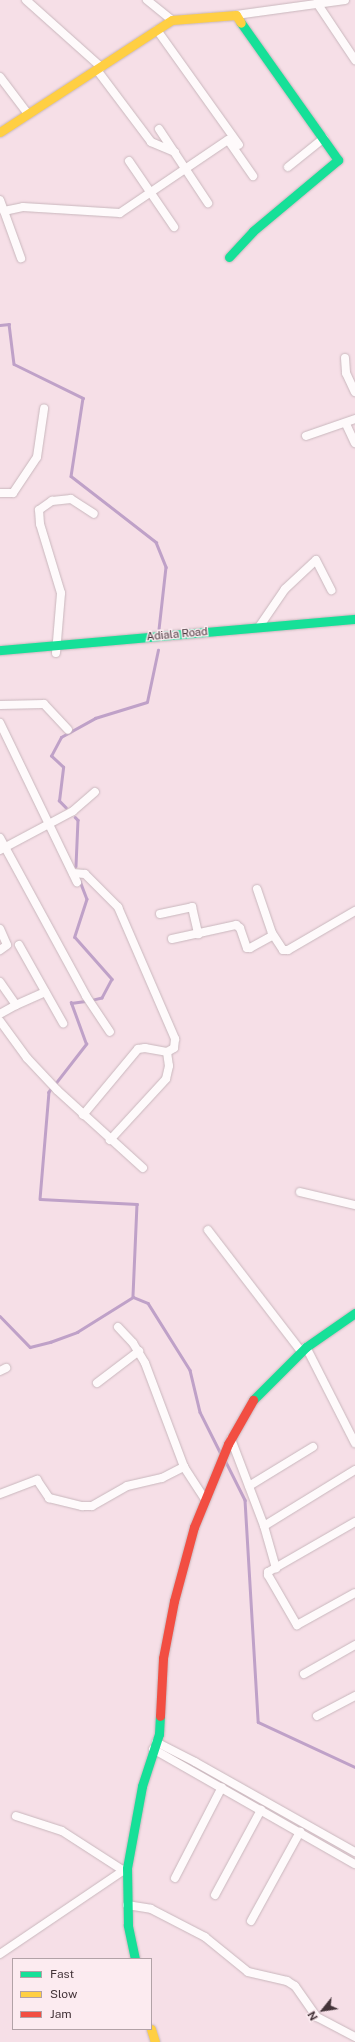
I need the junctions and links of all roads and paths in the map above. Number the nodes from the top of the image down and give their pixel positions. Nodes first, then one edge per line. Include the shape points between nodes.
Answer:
1 (26, 0) edge
2 (147, 0) edge
3 (345, 0) edge
4 (283, 3) edge
5 (316, 4) junction
6 (236, 15) junction
7 (172, 20) junction
8 (157, 30) junction
9 (355, 60) edge
10 (99, 68) junction
11 (0, 77) edge
12 (28, 114) junction
13 (158, 129) dead end
14 (228, 129) junction
15 (0, 132) edge
16 (324, 138) junction
17 (228, 140) junction
18 (175, 152) junction
19 (244, 154) dead end
20 (128, 161) dead end
21 (288, 166) dead end
22 (187, 169) junction
23 (253, 176) dead end
24 (152, 192) junction
25 (0, 200) edge
26 (208, 203) dead end
27 (4, 211) junction
28 (174, 227) dead end
29 (229, 257) dead end
30 (21, 258) dead end
31 (345, 358) dead end
32 (355, 392) edge
33 (44, 409) dead end
34 (355, 419) edge
35 (346, 424) junction
36 (306, 436) dead end
37 (355, 443) edge
38 (0, 493) edge
39 (94, 514) dead end
40 (331, 590) dead end
41 (355, 619) edge
42 (259, 627) junction
43 (355, 627) edge
44 (56, 649) junction
45 (0, 650) edge
46 (0, 657) edge
47 (0, 705) edge
48 (0, 723) edge
49 (68, 730) dead end
50 (95, 792) dead end
51 (49, 825) junction
52 (0, 838) edge
53 (3, 848) edge
54 (73, 873) junction
55 (77, 882) dead end
56 (257, 889) dead end
57 (355, 911) edge
58 (160, 914) dead end
59 (0, 929) edge
60 (198, 934) junction
61 (273, 935) junction
62 (172, 939) dead end
63 (19, 945) dead end
64 (0, 950) edge
65 (0, 982) edge
66 (45, 992) junction
67 (16, 1004) junction
68 (0, 1014) edge
69 (0, 1021) edge
70 (63, 1022) dead end
71 (110, 1032) dead end
72 (167, 1052) junction
73 (82, 1115) junction
74 (110, 1140) junction
75 (143, 1168) dead end
76 (300, 1192) dead end
77 (355, 1205) edge
78 (208, 1230) dead end
79 (355, 1313) edge
80 (118, 1327) dead end
81 (304, 1349) junction
82 (139, 1351) junction
83 (97, 1383) dead end
84 (229, 1441) junction
85 (355, 1443) edge
86 (313, 1447) dead end
87 (184, 1467) junction
88 (355, 1470) edge
89 (249, 1486) junction
90 (0, 1494) edge
91 (205, 1499) junction
92 (355, 1522) edge
93 (264, 1526) junction
94 (276, 1568) junction
95 (355, 1593) edge
96 (355, 1646) edge
97 (304, 1674) dead end
98 (355, 1696) edge
99 (317, 1716) dead end
100 (155, 1746) junction
101 (222, 1787) junction
102 (261, 1810) junction
103 (16, 1816) dead end
104 (300, 1832) junction
105 (355, 1852) edge
106 (355, 1864) edge
107 (125, 1869) junction
108 (175, 1878) dead end
109 (215, 1895) dead end
110 (127, 1905) junction
111 (251, 1921) dead end
112 (0, 1954) edge
113 (135, 1958) edge
114 (151, 2030) edge
115 (355, 2037) edge
116 (155, 2042) edge

1 - 10 street
2 - 7 street
3 - 5 street
4 - 5 street
4 - 6 street
5 - 9 street
6 - 7 main road
6 - 16 main road
7 - 8 main road
8 - 10 main road
8 - 14 street
10 - 12 main road
10 - 18 street via 151,142
11 - 12 street
12 - 15 main road
13 - 18 street
14 - 17 street
14 - 19 street
16 - 21 street
16 - 29 main road via 336,155 336,164 253,231
17 - 22 street
17 - 23 street
18 - 22 street
20 - 24 street
22 - 24 street
22 - 26 street
24 - 27 street via 120,212 24,207
24 - 28 street
25 - 27 street
27 - 30 street
31 - 32 street via 346,373
33 - 38 street via 37,457 12,493
34 - 35 street
35 - 36 street
35 - 37 street
39 - 44 street via 71,499 52,501 39,510 40,524 61,593
40 - 42 street via 316,560 285,589
41 - 42 main road, Adiala Road
42 - 44 main road, Adiala Road
43 - 44 main road, Adiala Road
44 - 45 main road, Adiala Road
44 - 46 main road, Adiala Road
47 - 49 street via 44,704
48 - 51 street
50 - 51 street via 73,811
51 - 53 street
51 - 54 street
52 - 53 street
53 - 71 street via 86,996
54 - 55 street
54 - 72 street via 84,874 118,907 175,1039 174,1048
56 - 61 street
57 - 61 street via 288,950 283,950
58 - 60 street via 192,907
59 - 64 street via 7,945
60 - 61 street via 238,926 247,948
60 - 62 street
63 - 66 street
65 - 67 street
66 - 67 street
66 - 70 street
67 - 68 street
69 - 73 street via 27,1058
72 - 73 street via 138,1049
72 - 74 street via 169,1066 166,1079
73 - 74 street
74 - 75 street
76 - 77 street
78 - 81 street
79 - 81 main road
80 - 82 street
81 - 84 main road via 257,1394
81 - 85 street
82 - 83 street
82 - 87 street via 152,1377 162,1413
84 - 89 street
84 - 91 main road
86 - 89 street
87 - 90 street via 162,1478 127,1486 92,1506 49,1498 37,1480
87 - 91 street
88 - 93 street
89 - 93 street
91 - 100 main road via 174,1600 163,1658 160,1730
92 - 94 street
93 - 94 street
94 - 95 street via 268,1572 268,1575 296,1625
96 - 97 street
98 - 99 street
100 - 101 street
100 - 105 street via 196,1762
100 - 107 main road via 136,1813
101 - 102 street
101 - 108 street
102 - 104 street
102 - 109 street
103 - 107 street via 62,1831
104 - 106 street
104 - 111 street
107 - 110 main road
107 - 112 street
110 - 113 main road
110 - 115 street via 151,1909 205,1937 248,1972 287,1981 296,1986 317,2017
114 - 116 main road

